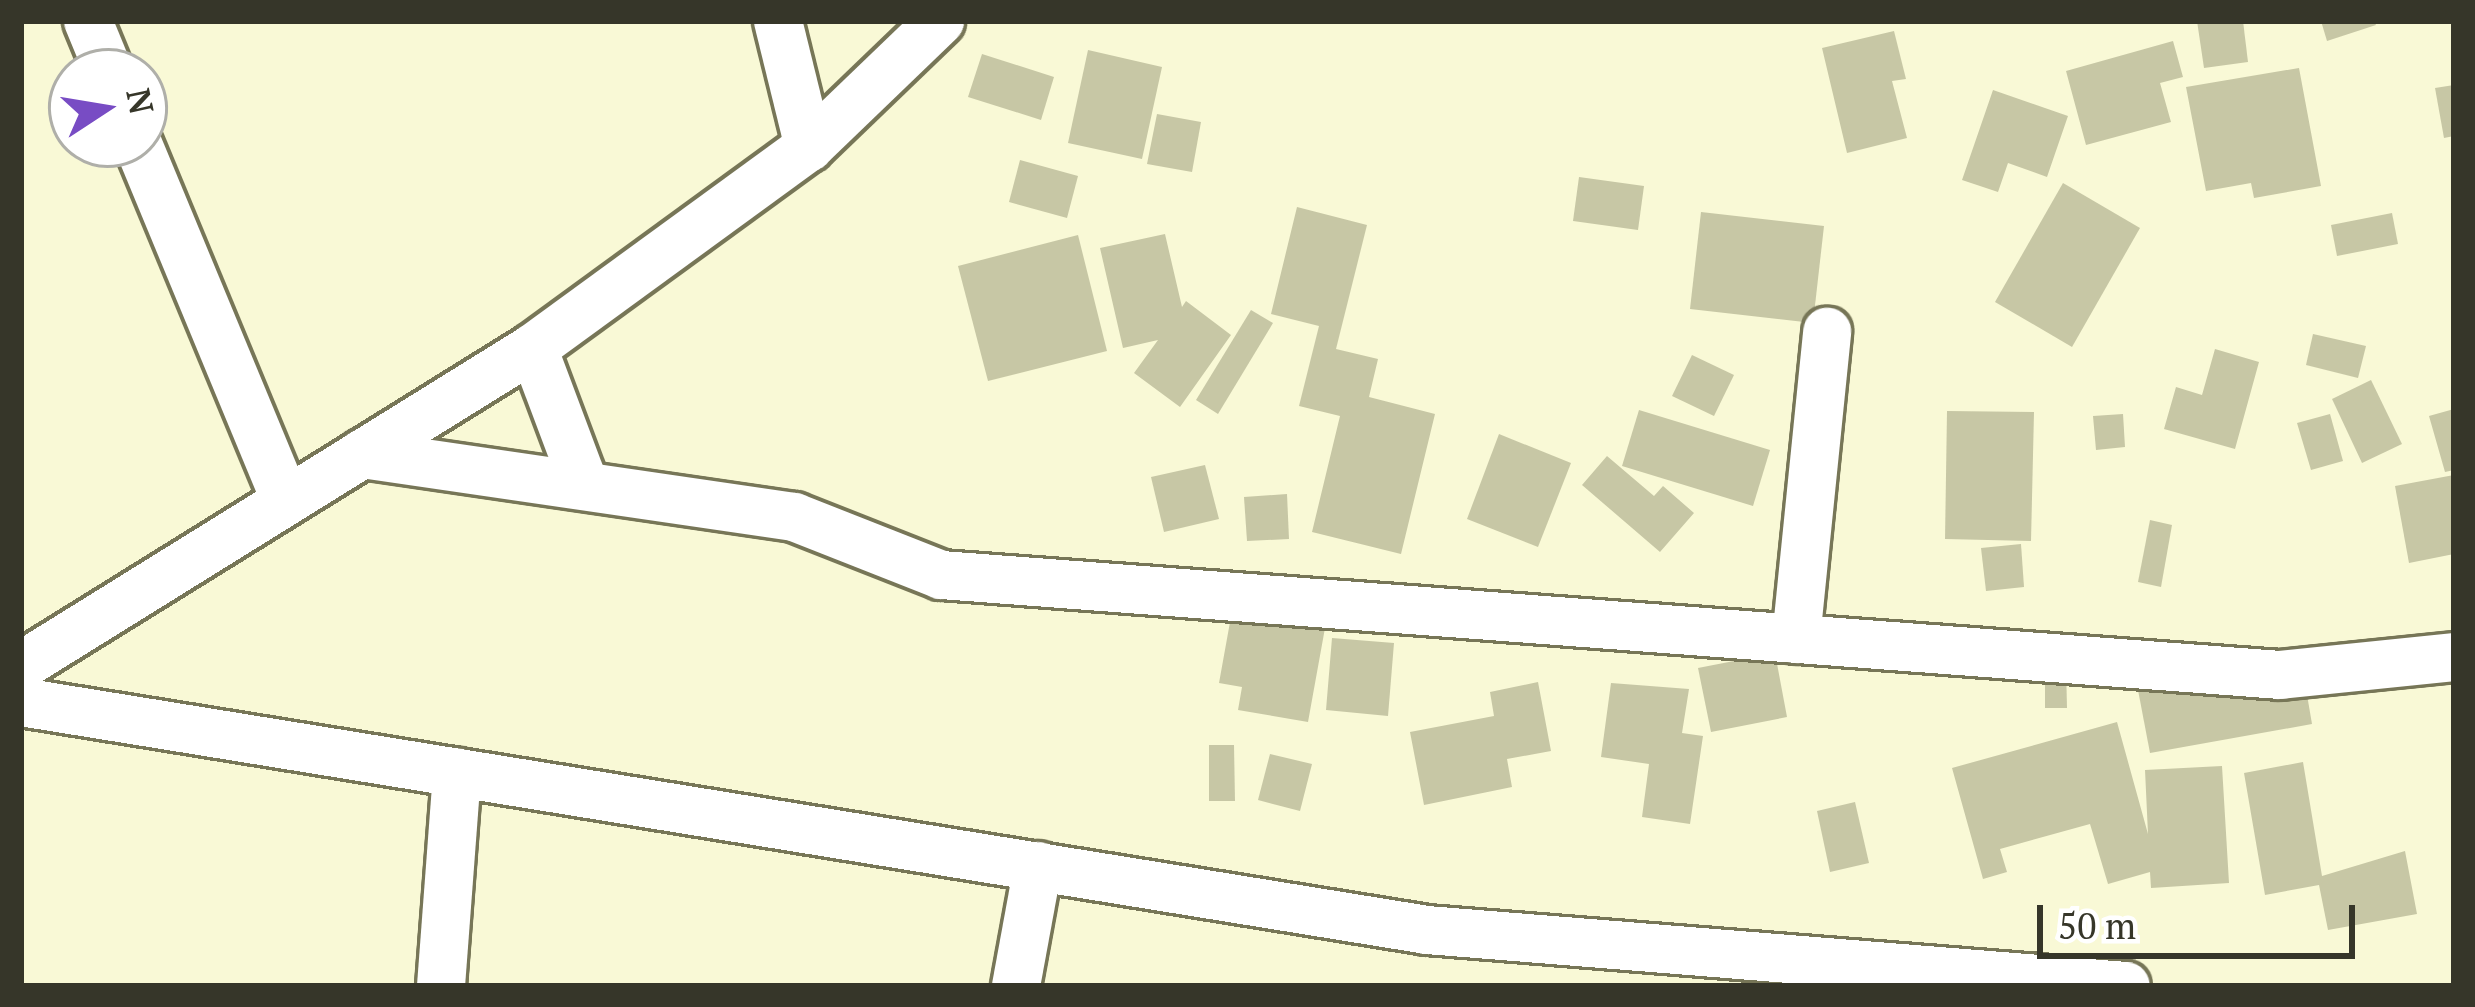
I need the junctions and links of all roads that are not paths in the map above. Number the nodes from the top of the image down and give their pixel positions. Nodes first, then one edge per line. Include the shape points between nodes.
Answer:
1 (778, 21) edge
2 (940, 21) edge
3 (809, 147) junction
4 (148, 168) edge
5 (1826, 332) dead end
6 (533, 348) junction
7 (362, 454) junction
8 (583, 481) junction
9 (286, 501) junction
10 (1796, 639) junction
11 (2454, 657) edge
12 (21, 666) edge
13 (21, 702) edge
14 (457, 773) junction
15 (1038, 866) junction
16 (441, 986) edge
17 (1016, 986) edge
18 (2126, 986) edge

1 - 3 street
2 - 3 street
3 - 6 street
4 - 9 street
5 - 10 street
6 - 7 street
6 - 8 street
7 - 8 street
7 - 9 street
8 - 10 street via 794,518 941,575
9 - 12 street
10 - 11 street via 2280,675
13 - 14 street
14 - 15 street
14 - 16 street
15 - 17 street
15 - 18 street via 1427,930

